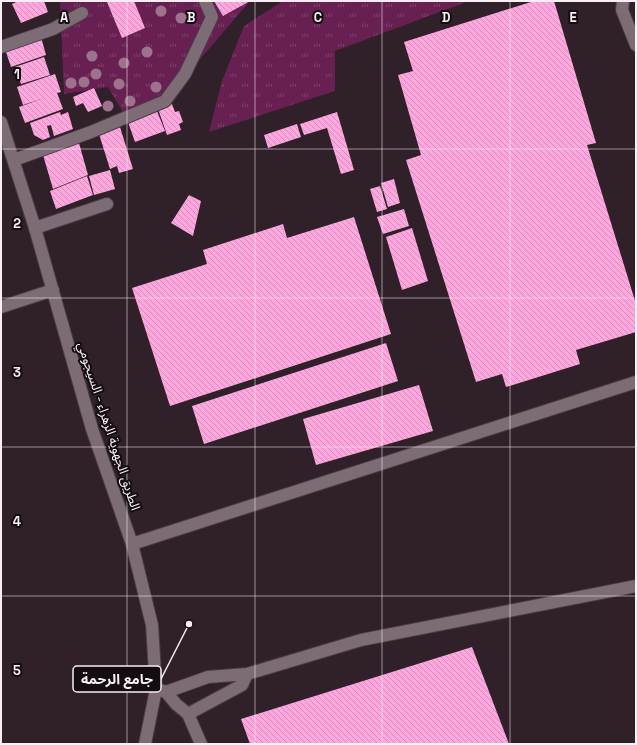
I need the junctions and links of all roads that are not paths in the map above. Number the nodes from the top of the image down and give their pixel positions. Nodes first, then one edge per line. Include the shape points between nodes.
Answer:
1 (205, 1) edge
2 (623, 1) edge
3 (82, 13) dead end
4 (636, 45) edge
5 (1, 47) edge
6 (1, 122) edge
7 (14, 160) junction
8 (107, 204) dead end
9 (35, 228) junction
10 (53, 290) junction
11 (1, 307) edge
12 (636, 382) edge
13 (132, 544) junction
14 (636, 586) edge
15 (247, 674) junction
16 (161, 691) junction
17 (188, 714) junction
18 (145, 744) edge
19 (201, 744) edge

1 - 7 street via 212,17 185,74 164,101 91,132
2 - 4 street via 622,10
3 - 5 street via 53,29
6 - 7 street, الطريق الجهوية الزهراء - السيجومي
7 - 9 street, الطريق الجهوية الزهراء - السيجومي
8 - 9 street
9 - 10 street, الطريق الجهوية الزهراء - السيجومي
10 - 11 street
10 - 13 street, الطريق الجهوية الزهراء - السيجومي via 92,429
12 - 13 street
13 - 16 street, الطريق الجهوية الزهراء - السيجومي via 152,625
14 - 15 street via 361,640
15 - 16 street via 208,677
15 - 17 street via 242,685
16 - 17 street
16 - 18 street, الطريق الجهوية الزهراء - السيجومي
17 - 19 street

